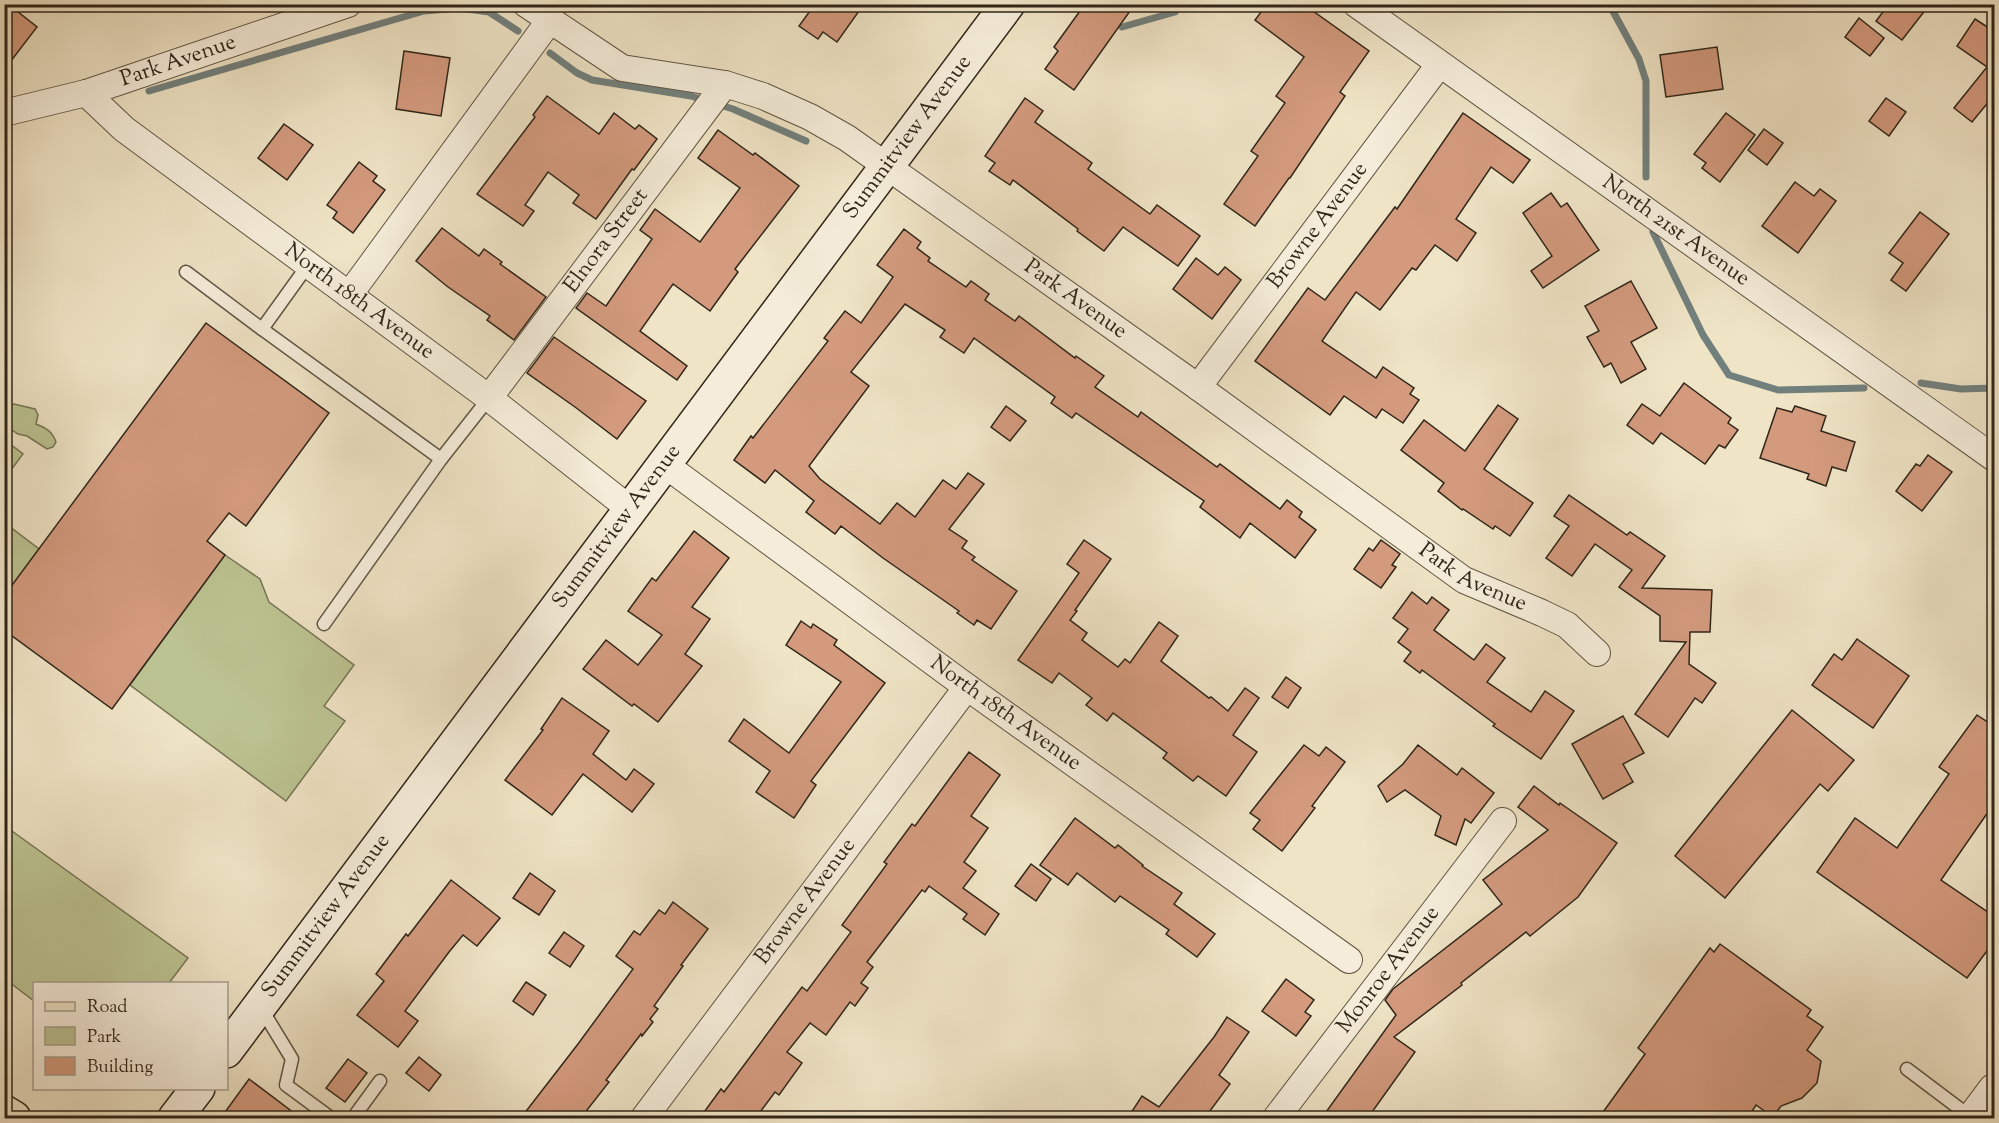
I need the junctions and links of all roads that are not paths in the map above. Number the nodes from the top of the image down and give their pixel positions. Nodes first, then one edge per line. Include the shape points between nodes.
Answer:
1 (348, 4) edge
2 (526, 4) edge
3 (1008, 4) edge
4 (1356, 4) edge
5 (556, 12) edge
6 (1439, 65) junction
7 (87, 93) junction
8 (716, 96) junction
9 (4, 113) edge
10 (889, 166) junction
11 (308, 265) junction
12 (186, 272) dead end
13 (349, 295) junction
14 (262, 329) junction
15 (1198, 387) junction
16 (489, 398) junction
17 (1995, 458) edge
18 (441, 459) junction
19 (664, 464) junction
20 (630, 509) junction
21 (324, 624) dead end
22 (1597, 653) dead end
23 (967, 687) junction
24 (1503, 821) dead end
25 (1349, 960) dead end
26 (260, 1007) junction
27 (228, 1048) edge
28 (1907, 1070) dead end
29 (380, 1081) dead end
30 (197, 1090) edge
31 (1995, 1090) edge
32 (4, 1112) edge
33 (14, 1119) edge
34 (175, 1119) edge
35 (331, 1119) edge
36 (353, 1119) edge
37 (644, 1119) edge
38 (1276, 1119) edge
39 (1973, 1119) edge

1 - 7 street, Park Avenue
2 - 5 street, Park Avenue
3 - 10 main road, Summitview Avenue
4 - 6 street, North 21st Avenue
5 - 8 street, Park Avenue via 622,68
5 - 13 street
6 - 15 street, Browne Avenue
6 - 17 street, North 21st Avenue
7 - 9 street, Park Avenue
7 - 11 street, North 18th Avenue via 124,129
8 - 10 street, Park Avenue via 763,96 810,117
8 - 16 street, Elnora Street
10 - 15 street, Park Avenue
10 - 19 main road, Summitview Avenue
11 - 13 street, North 18th Avenue
11 - 14 lane
12 - 14 lane
13 - 16 street, North 18th Avenue
14 - 18 lane
15 - 22 street, Park Avenue via 1464,580 1567,625
16 - 18 lane
16 - 20 street, North 18th Avenue
18 - 21 lane
19 - 20 main road, Summitview Avenue
19 - 23 street, North 18th Avenue
20 - 26 main road, Summitview Avenue
23 - 25 street, North 18th Avenue
23 - 37 street, Browne Avenue
24 - 38 street, Monroe Avenue
26 - 27 main road, Summitview Avenue
26 - 35 lane via 292,1059 286,1085
28 - 39 lane
29 - 36 lane
30 - 34 main road
31 - 39 street
32 - 33 main road

